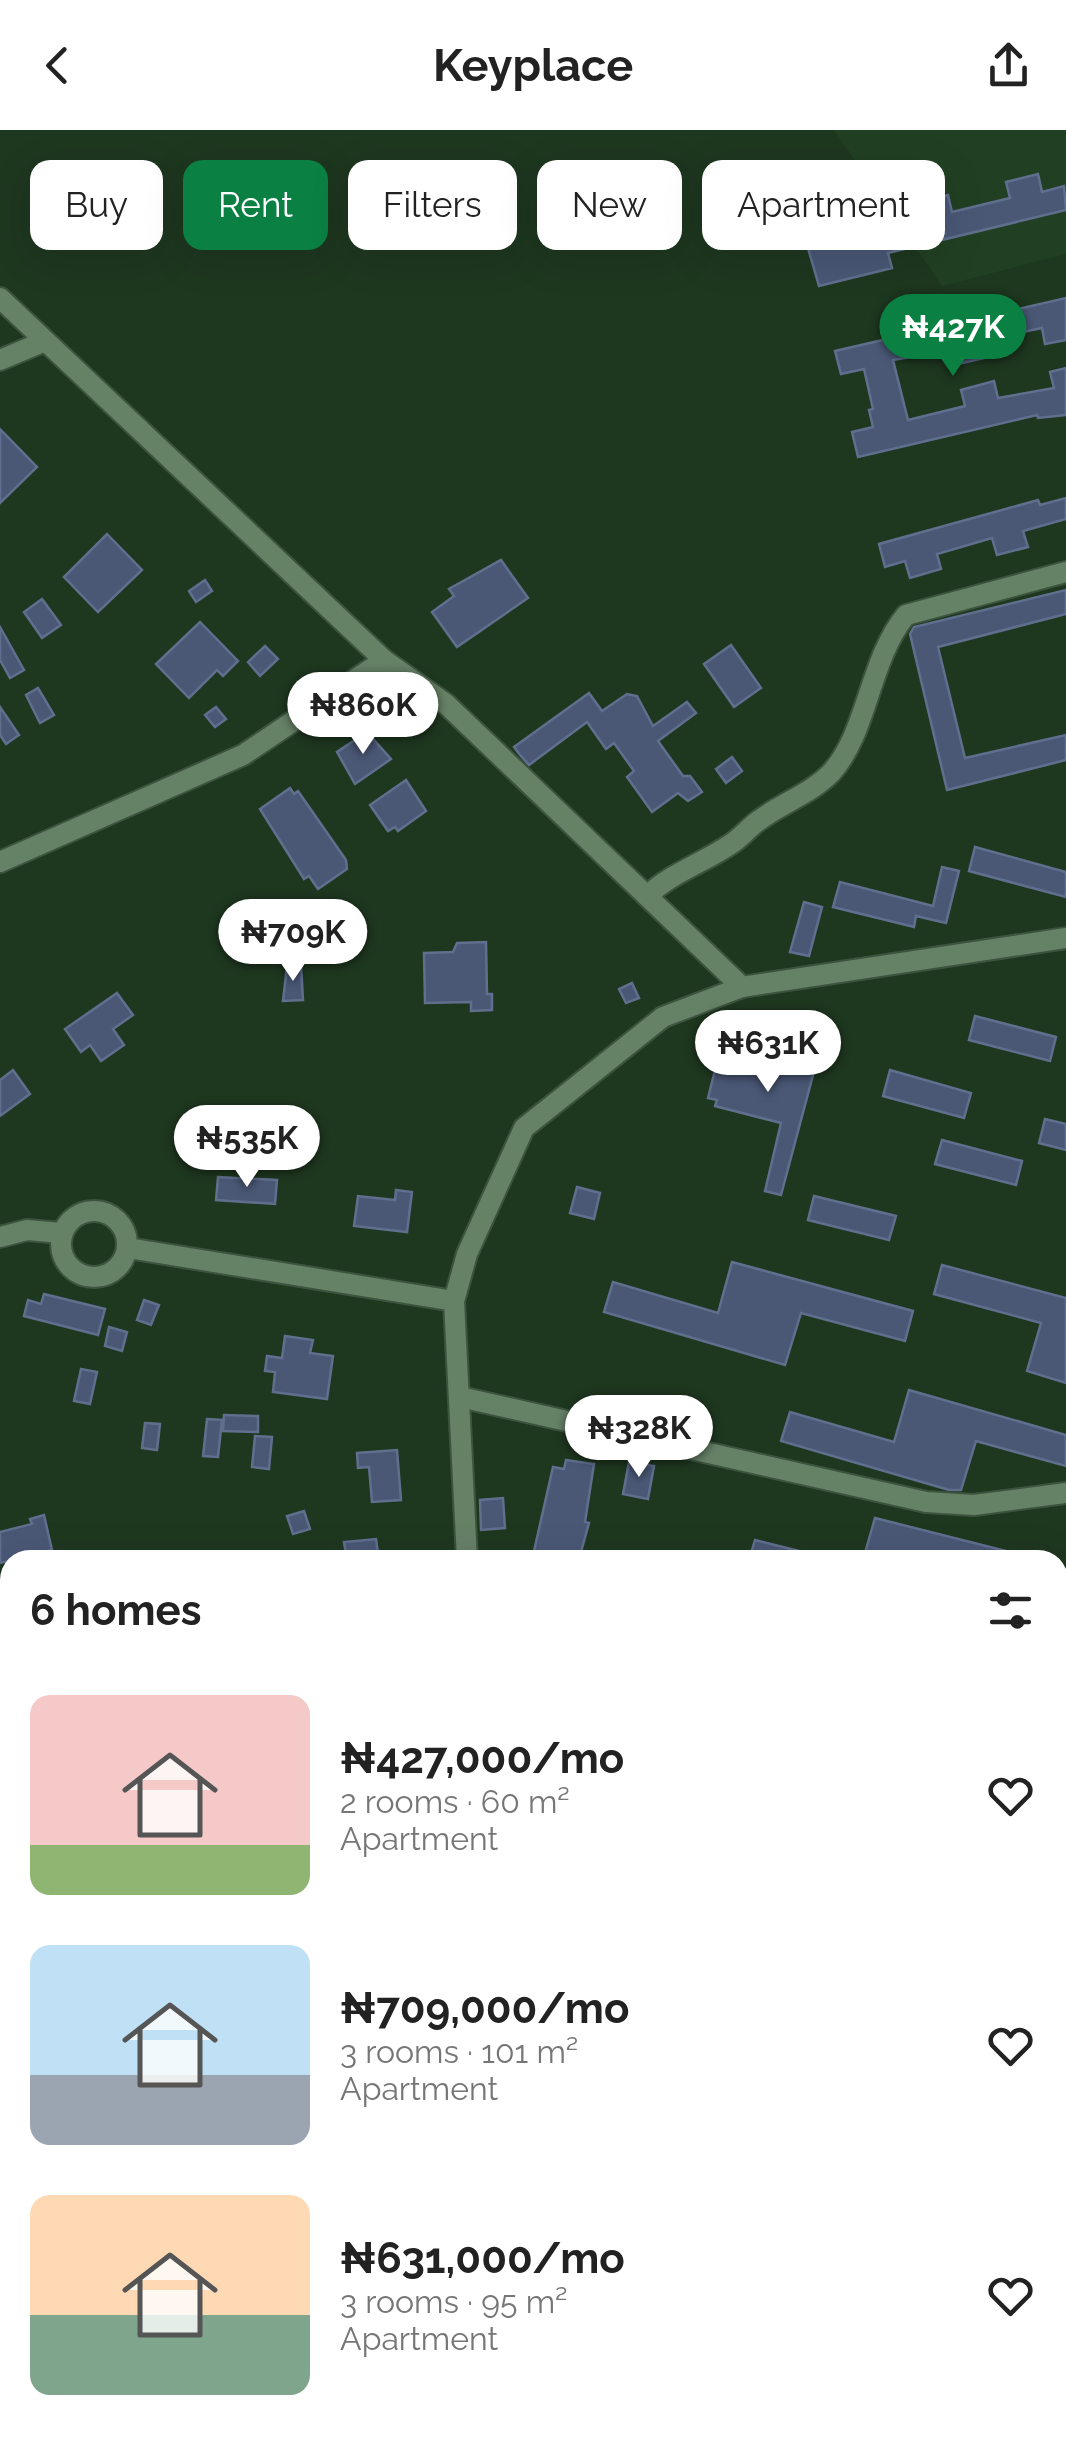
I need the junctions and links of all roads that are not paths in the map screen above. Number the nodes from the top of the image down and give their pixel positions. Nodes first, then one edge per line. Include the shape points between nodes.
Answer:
1 (0, 298) edge
2 (45, 341) junction
3 (0, 360) edge
4 (1066, 572) edge
5 (384, 660) junction
6 (0, 862) edge
7 (647, 896) junction
8 (1066, 938) edge
9 (742, 987) junction
10 (61, 1233) junction
11 (0, 1237) edge
12 (128, 1248) junction
13 (454, 1301) junction
14 (460, 1397) junction
15 (1066, 1493) edge
16 (467, 1550) edge

1 - 2 lane
2 - 3 lane
2 - 5 lane
4 - 7 lane via 906,614 890,635 834,769 814,789 732,844 671,874
5 - 6 lane via 243,755
5 - 7 lane via 446,704
7 - 9 lane
8 - 9 lane
9 - 13 lane via 663,1017 524,1128 467,1254
10 - 11 lane via 27,1230
10 - 12 lane via 73,1216 92,1209 111,1214 125,1228
10 - 12 lane via 60,1252 86,1277 120,1266
12 - 13 lane
13 - 14 lane
14 - 15 lane via 926,1502 974,1505
14 - 16 lane

